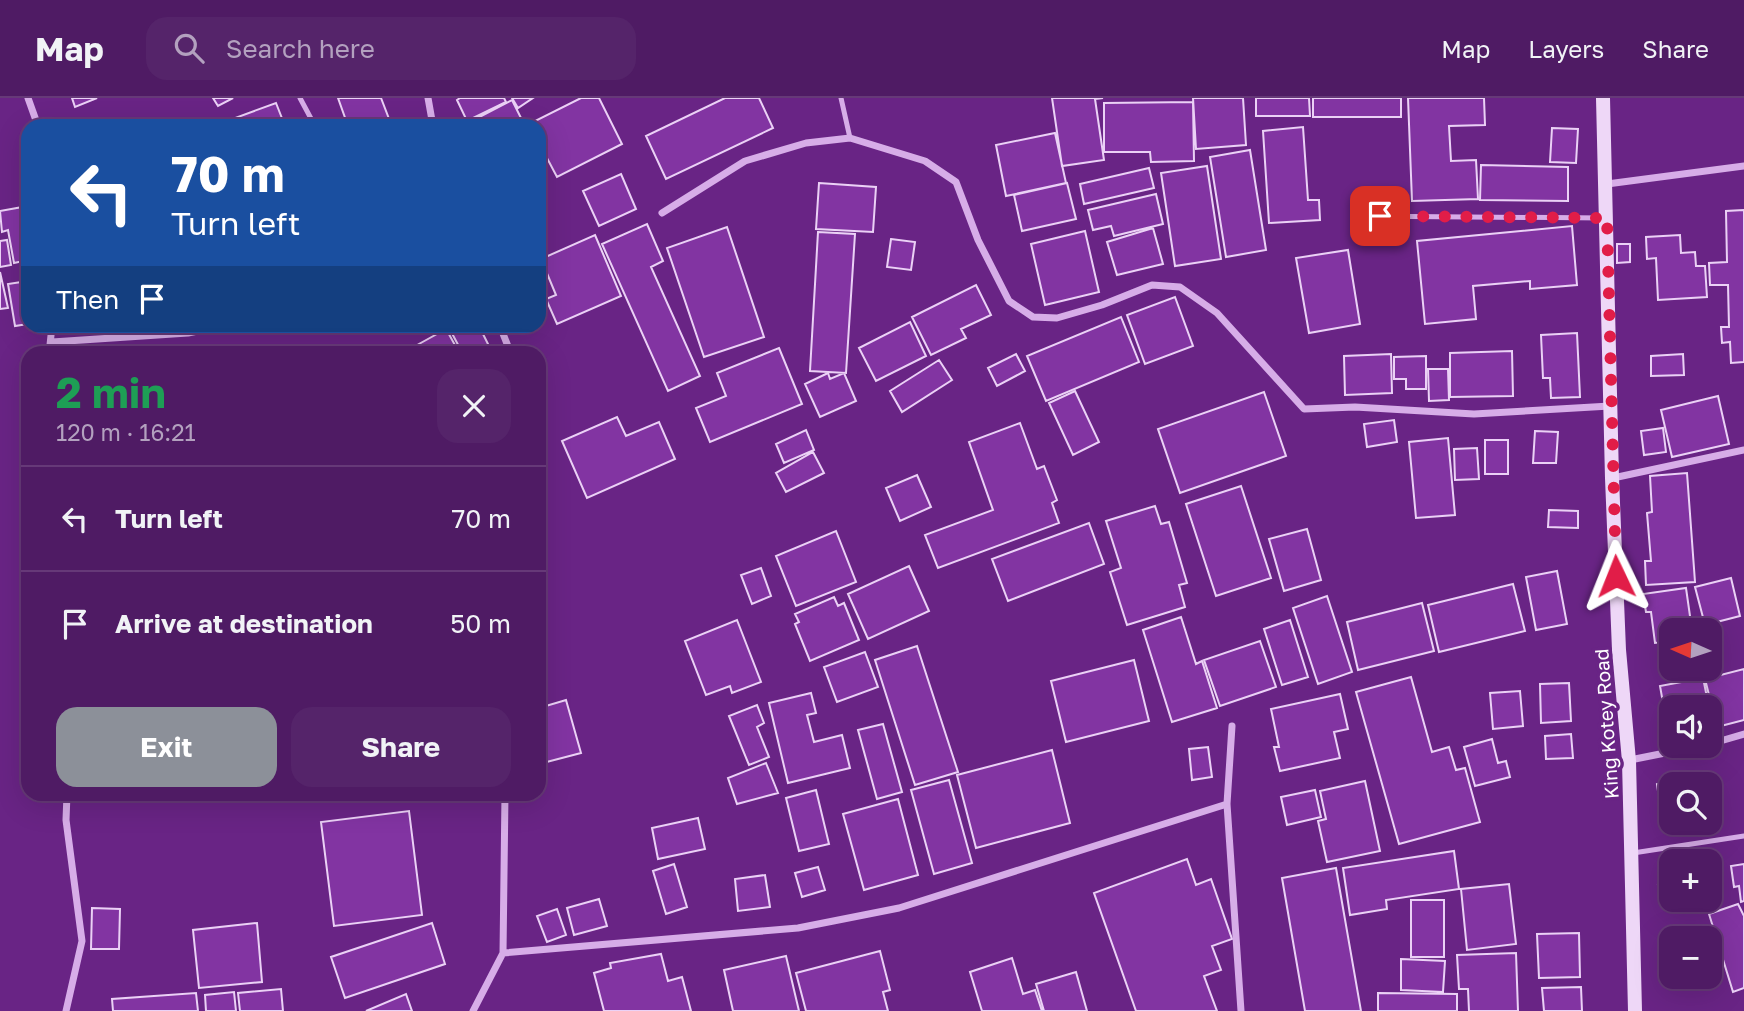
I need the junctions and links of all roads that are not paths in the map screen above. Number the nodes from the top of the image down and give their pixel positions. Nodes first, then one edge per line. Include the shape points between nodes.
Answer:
1 (28, 98) edge
2 (300, 98) edge
3 (428, 98) edge
4 (841, 98) edge
5 (1603, 98) edge
6 (36, 119) edge
7 (311, 119) edge
8 (432, 119) edge
9 (850, 138) junction
10 (1744, 166) edge
11 (1606, 184) junction
12 (662, 213) dead end
13 (1353, 216) dead end
14 (1607, 218) junction
15 (52, 333) edge
16 (188, 333) edge
17 (52, 342) junction
18 (51, 346) edge
19 (1610, 406) junction
20 (1744, 450) edge
21 (1612, 478) junction
22 (1232, 726) dead end
23 (1744, 734) edge
24 (1722, 740) edge
25 (1659, 755) edge
26 (1629, 761) junction
27 (67, 801) edge
28 (505, 801) edge
29 (1227, 804) junction
30 (1744, 836) edge
31 (1633, 853) junction
32 (503, 953) junction
33 (66, 1011) edge
34 (473, 1011) edge
35 (1241, 1011) edge
36 (1635, 1011) edge

1 - 6 street
2 - 7 lane
3 - 8 street
4 - 9 lane
5 - 11 street, King Kotey Road
9 - 12 street via 806,143 746,160
9 - 19 street via 925,161 956,182 978,240 1009,301 1033,317 1057,318 1152,285 1180,287 1217,313 1304,409 1474,414
10 - 11 street
11 - 14 street, King Kotey Road
13 - 14 lane
14 - 19 street, King Kotey Road
15 - 17 street
16 - 17 street
17 - 18 street
19 - 21 street, King Kotey Road
20 - 21 street
21 - 26 street, King Kotey Road
22 - 29 street
23 - 24 street
25 - 26 street
26 - 31 street, King Kotey Road
27 - 33 street via 82,941
28 - 32 street
29 - 32 street via 900,908 798,928
29 - 35 street
30 - 31 lane
31 - 36 street, King Kotey Road
32 - 34 street

